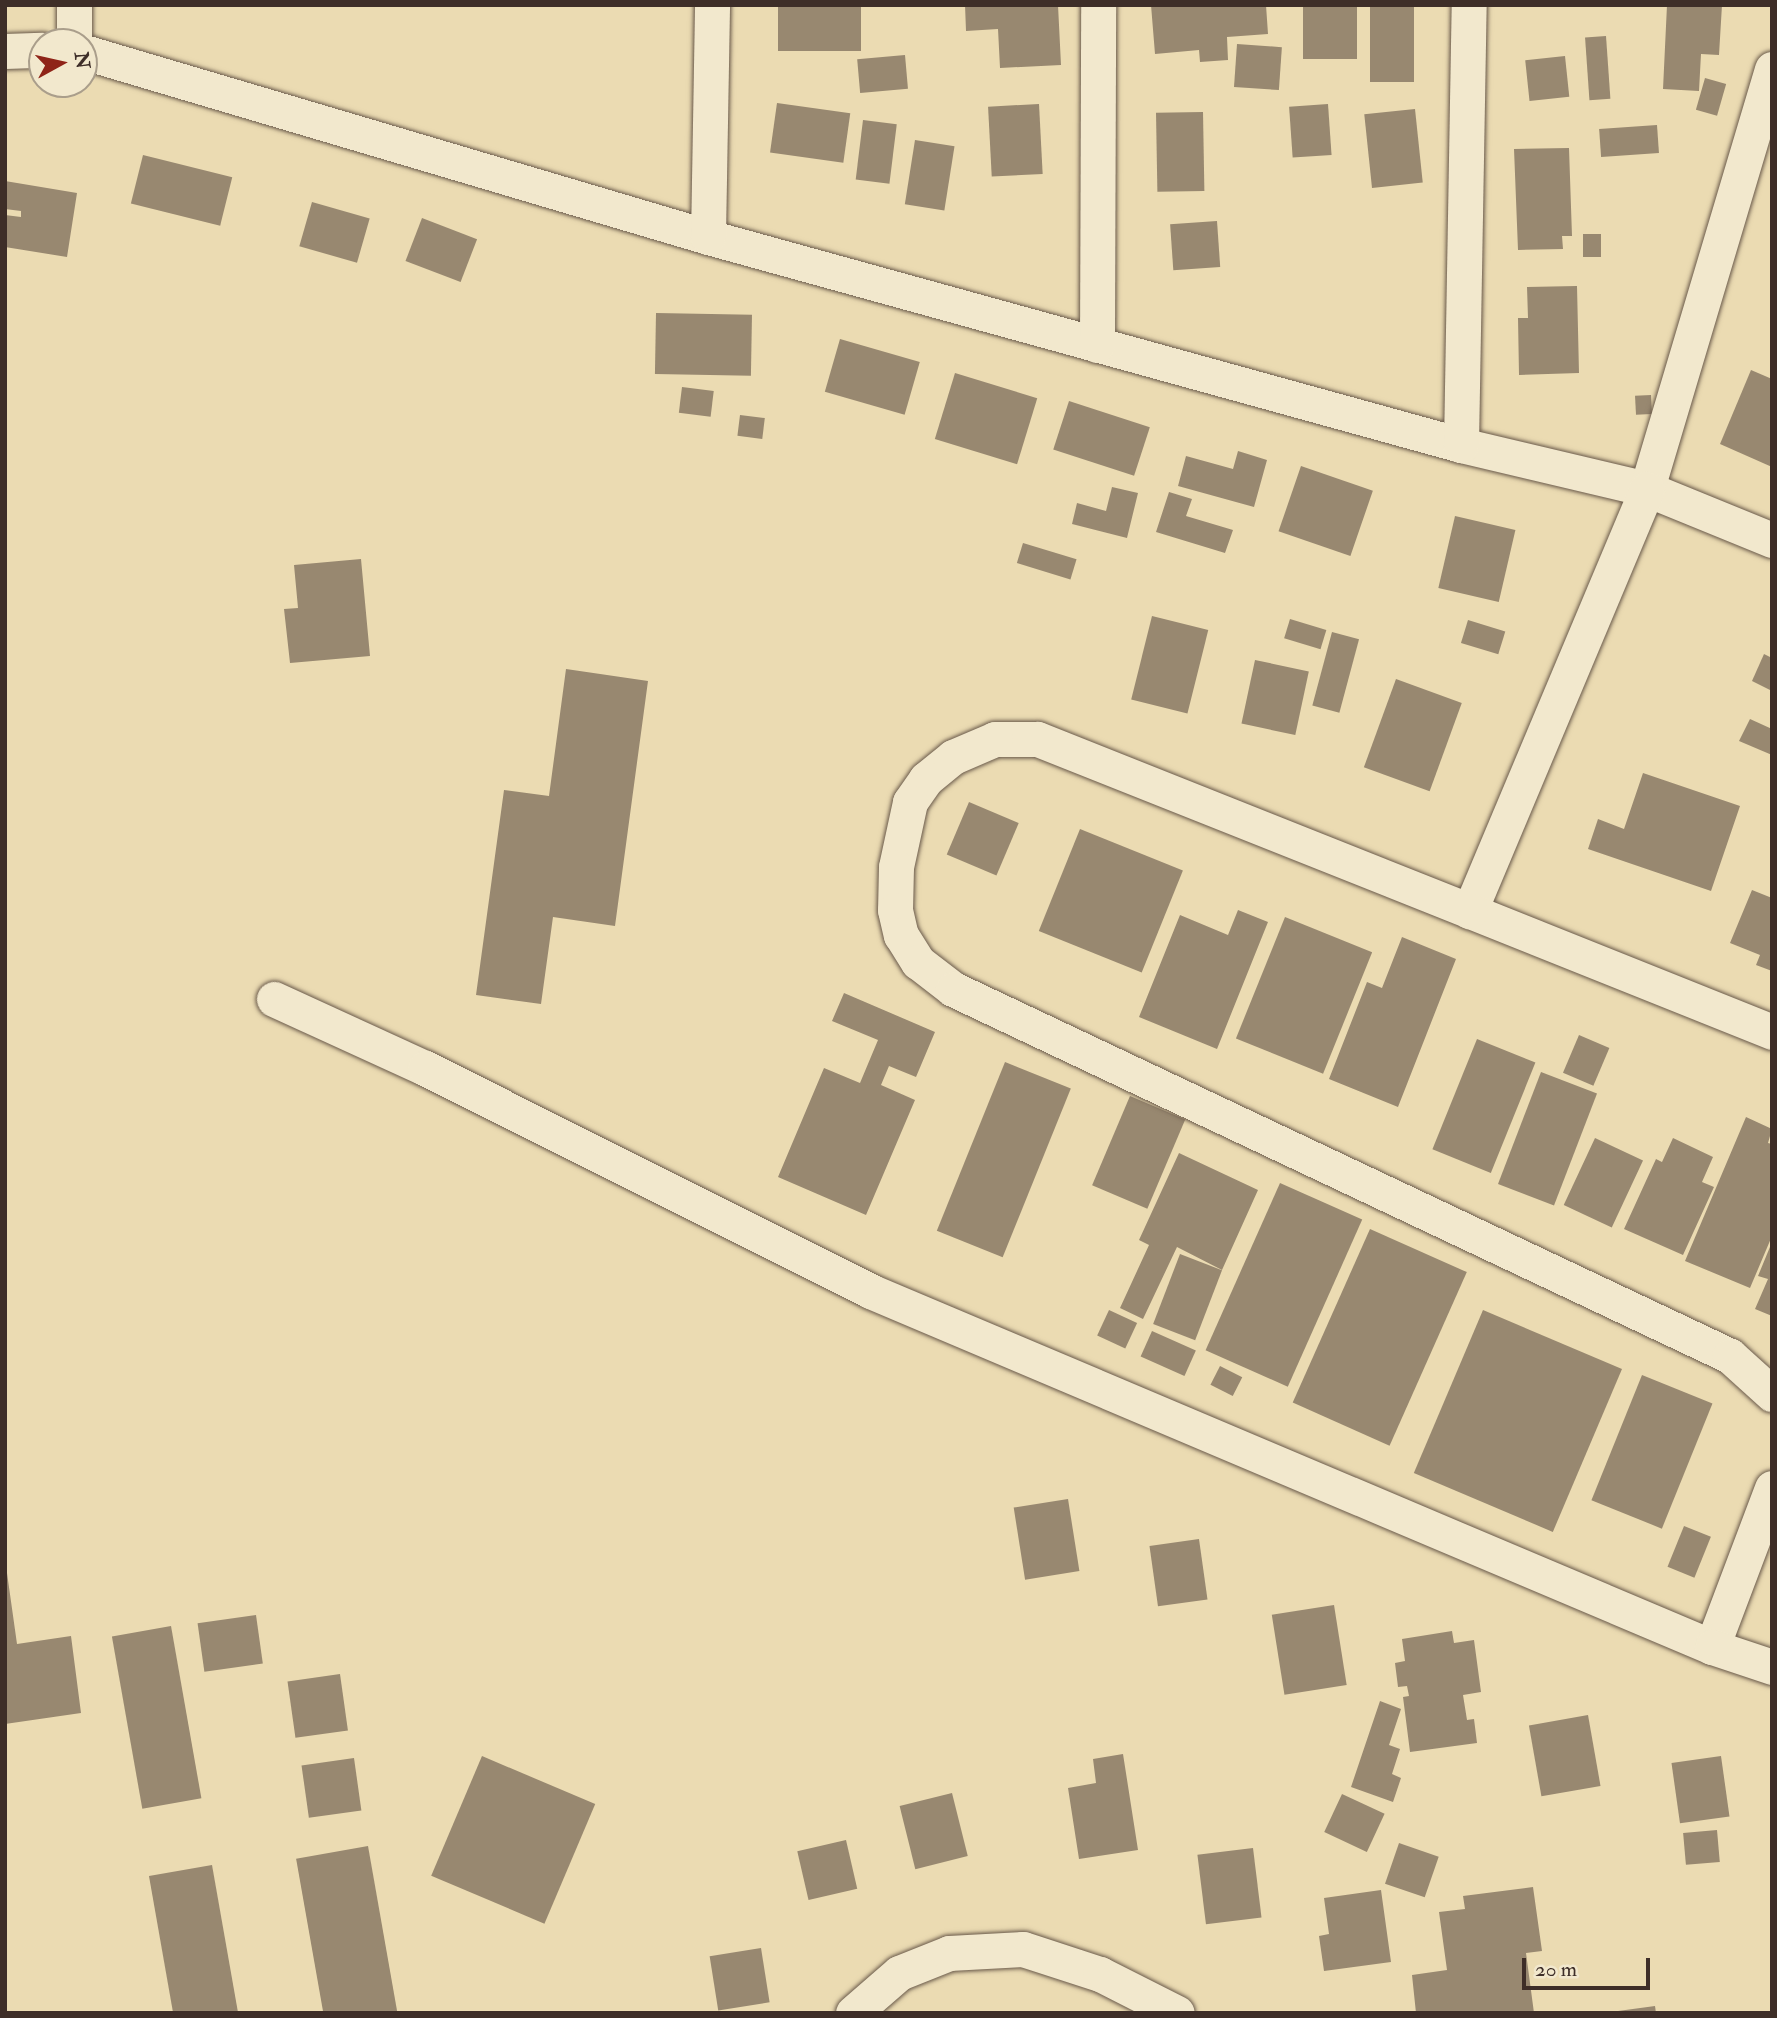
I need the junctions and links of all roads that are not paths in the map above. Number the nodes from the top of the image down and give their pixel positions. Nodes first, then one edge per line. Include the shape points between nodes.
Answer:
1 (74, 5) edge
2 (712, 5) edge
3 (1098, 5) edge
4 (1469, 5) edge
5 (74, 28) edge
6 (28, 50) edge
7 (5, 51) edge
8 (98, 56) edge
9 (1772, 69) edge
10 (1766, 109) edge
11 (708, 237) junction
12 (1097, 345) junction
13 (1461, 445) junction
14 (1647, 489) junction
15 (1772, 540) edge
16 (1470, 911) junction
17 (274, 999) dead end
18 (1772, 1032) edge
19 (1772, 1394) edge
20 (1772, 1488) edge
21 (1712, 1647) junction
22 (1772, 1667) edge
23 (853, 2013) edge
24 (1177, 2013) edge

1 - 5 street
2 - 11 street
3 - 12 street
4 - 13 street
6 - 7 street
8 - 11 street
9 - 10 street
10 - 14 street
11 - 12 street
12 - 13 street
13 - 14 street
14 - 15 street
14 - 16 street
16 - 18 street
16 - 19 street via 1037,739 995,739 953,757 926,779 910,802 896,867 895,910 901,935 918,962 953,989 1730,1356
17 - 21 street via 425,1068 870,1291
20 - 21 street
21 - 22 street
23 - 24 street via 899,1973 949,1953 1023,1949 1100,1974

